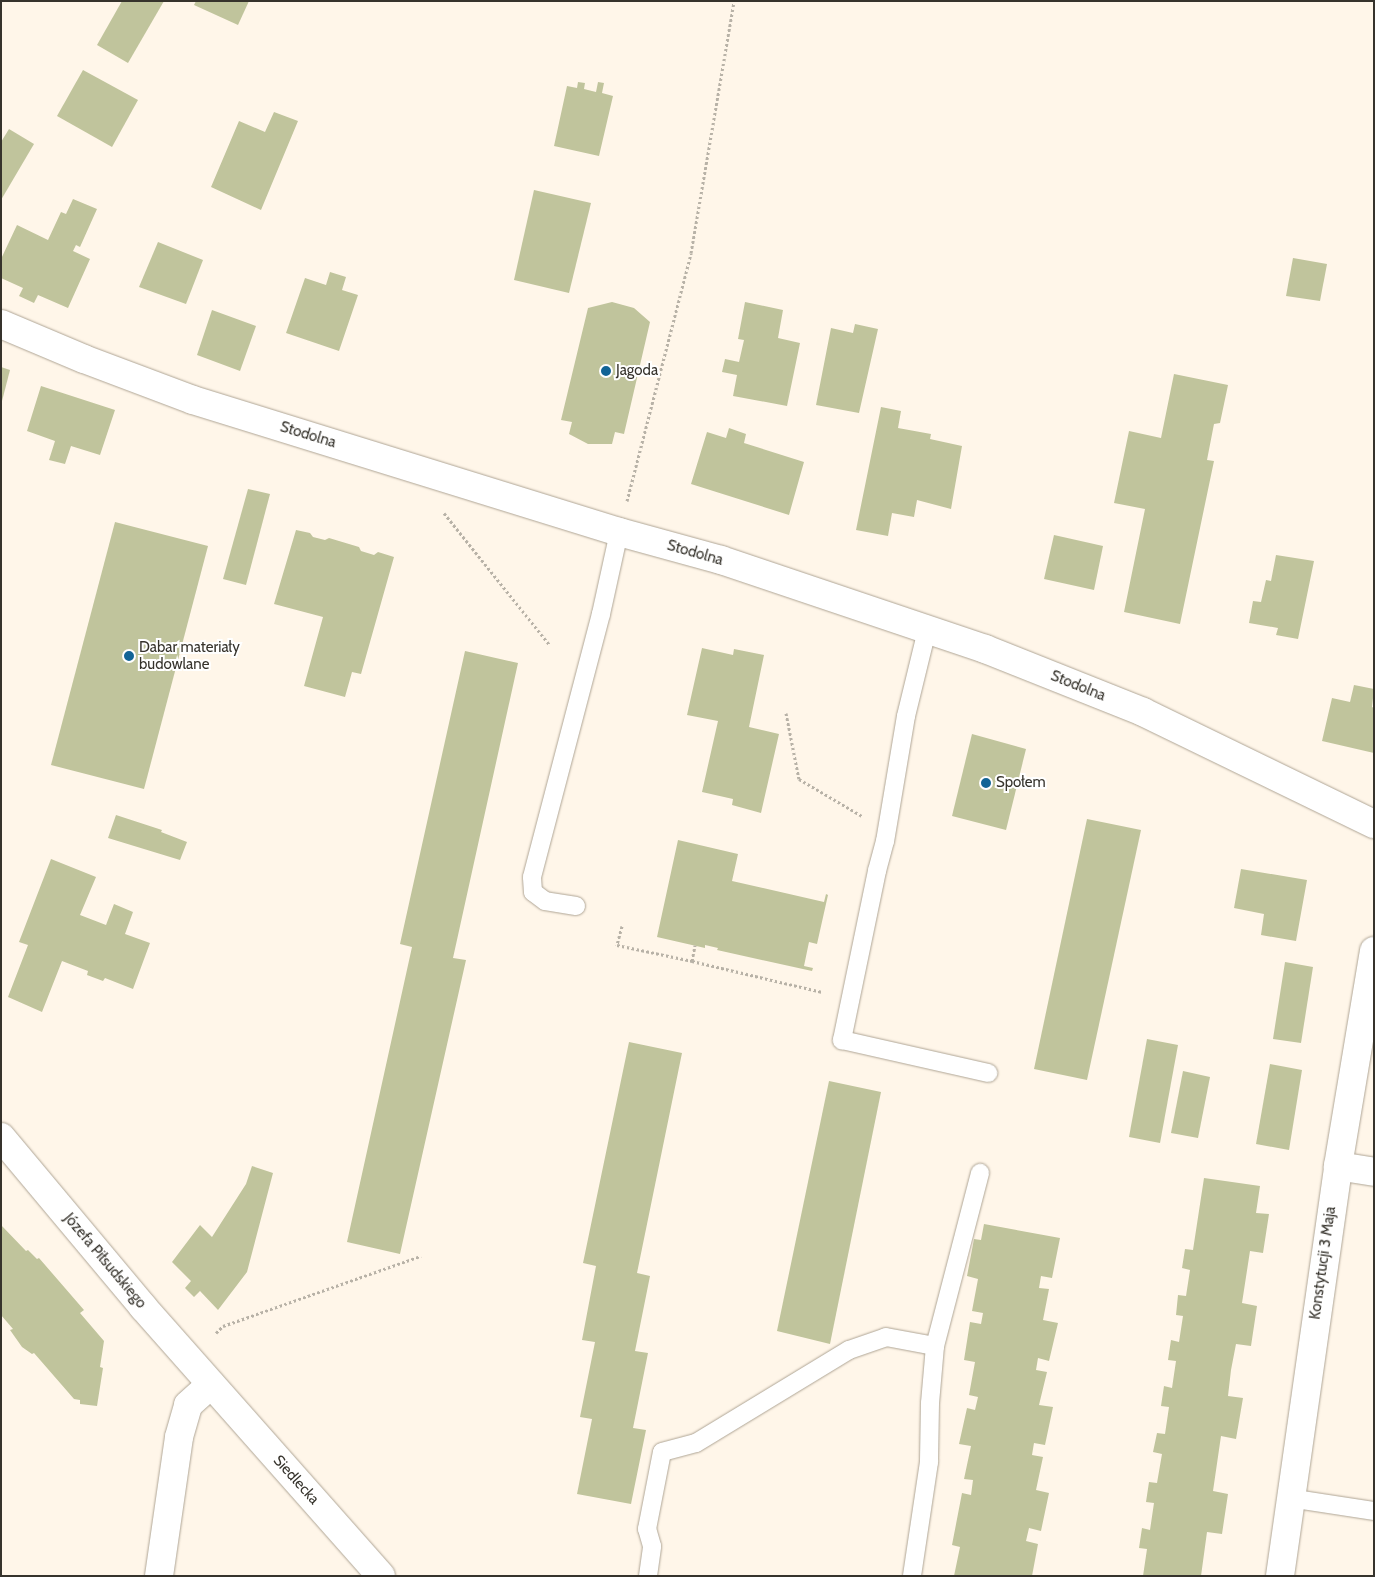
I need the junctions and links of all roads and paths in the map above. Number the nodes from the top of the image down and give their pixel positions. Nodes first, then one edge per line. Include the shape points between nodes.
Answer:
1 (734, 1) edge
2 (1, 324) edge
3 (442, 510) dead end
4 (619, 532) junction
5 (927, 630) junction
6 (548, 644) dead end
7 (786, 713) dead end
8 (868, 819) dead end
9 (1374, 824) edge
10 (576, 906) dead end
11 (622, 926) dead end
12 (695, 945) dead end
13 (1374, 951) edge
14 (692, 961) junction
15 (829, 991) dead end
16 (988, 1074) dead end
17 (1, 1137) edge
18 (1338, 1166) junction
19 (1374, 1172) edge
20 (980, 1173) dead end
21 (421, 1256) dead end
22 (216, 1333) dead end
23 (935, 1346) junction
24 (211, 1384) junction
25 (1289, 1498) junction
26 (1374, 1511) edge
27 (159, 1576) edge
28 (381, 1576) edge
29 (648, 1576) edge
30 (912, 1576) edge
31 (1280, 1576) edge

1 - 4 path via 691,253
2 - 4 street, Stodolna via 193,400
3 - 6 path
4 - 5 street, Stodolna via 721,560
4 - 10 lane via 532,877 533,892 545,901
5 - 9 street, Stodolna via 985,649 1143,712
5 - 16 lane via 906,716 885,841 842,1040
7 - 8 path via 799,778
11 - 14 path via 618,945
12 - 14 path
13 - 18 street, Konstytucji 3 Maja
14 - 15 path
17 - 24 street, Józefa Piłsudskiego
18 - 19 street
18 - 25 street, Konstytucji 3 Maja
20 - 23 lane
21 - 22 path via 224,1326
23 - 29 lane via 886,1337 849,1350 696,1443 662,1452 647,1529 652,1546
23 - 30 lane via 929,1462
24 - 27 street via 188,1405 179,1437
24 - 28 street, Siedlecka
25 - 26 lane
25 - 31 street, Konstytucji 3 Maja

